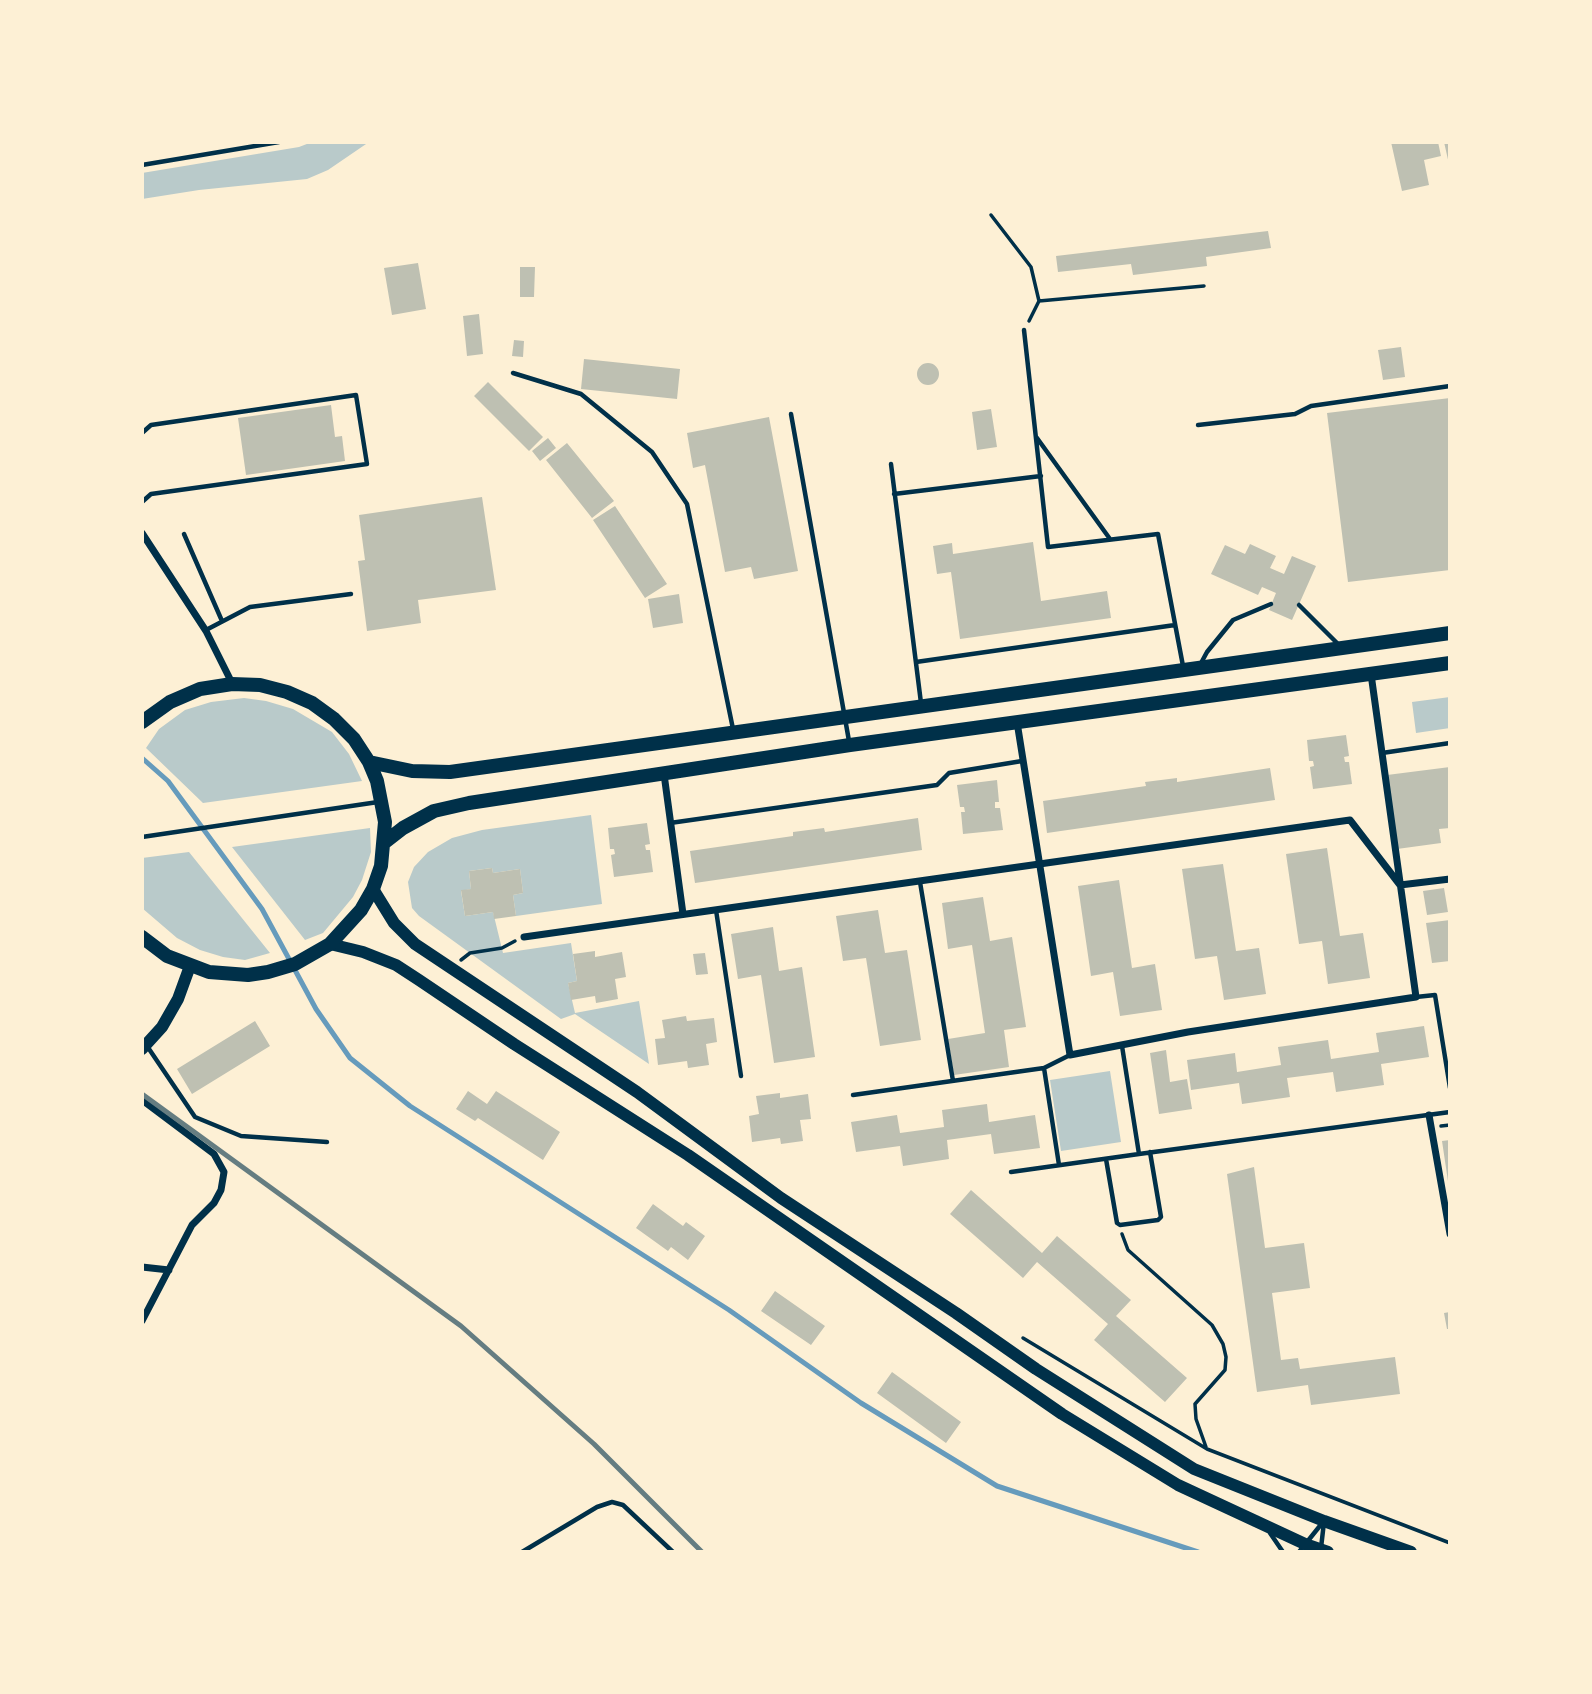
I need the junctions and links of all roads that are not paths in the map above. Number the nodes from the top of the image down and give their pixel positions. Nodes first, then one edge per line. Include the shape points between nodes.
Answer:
1 (279, 142) edge
2 (142, 165) edge
3 (1024, 330) road end
4 (513, 373) dead end
5 (1450, 386) edge
6 (791, 415) dead end
7 (1198, 425) dead end
8 (142, 433) edge
9 (1036, 436) junction
10 (891, 464) dead end
11 (1041, 476) junction
12 (894, 494) junction
13 (142, 502) edge
14 (142, 533) edge
15 (184, 534) dead end
16 (1110, 540) junction
17 (351, 594) dead end
18 (1271, 604) dead end
19 (1299, 605) dead end
20 (222, 621) junction
21 (1175, 625) junction
22 (206, 631) junction
23 (1450, 633) edge
24 (1342, 648) junction
25 (916, 662) junction
26 (1450, 663) edge
27 (1199, 668) junction
28 (1184, 670) junction
29 (1371, 674) junction
30 (232, 684) junction
31 (921, 707) junction
32 (845, 718) junction
33 (142, 721) edge
34 (1017, 722) junction
35 (734, 733) junction
36 (1450, 743) edge
37 (850, 746) junction
38 (1381, 753) junction
39 (1023, 761) junction
40 (369, 762) junction
41 (664, 774) junction
42 (383, 801) junction
43 (670, 823) junction
44 (142, 837) edge
45 (385, 842) junction
46 (1041, 864) junction
47 (1450, 879) edge
48 (920, 882) junction
49 (1401, 885) junction
50 (373, 889) junction
51 (716, 909) junction
52 (683, 914) junction
53 (142, 937) edge
54 (524, 937) road end
55 (325, 947) junction
56 (190, 966) junction
57 (1416, 997) junction
58 (1122, 1045) junction
59 (144, 1047) edge
60 (1070, 1055) junction
61 (1044, 1068) junction
62 (741, 1076) dead end
63 (953, 1081) junction
64 (1450, 1088) edge
65 (853, 1095) dead end
66 (142, 1100) edge
67 (1450, 1112) edge
68 (1429, 1115) junction
69 (702, 1140) junction
70 (327, 1142) dead end
71 (1150, 1152) junction
72 (1139, 1154) junction
73 (688, 1155) junction
74 (1105, 1158) junction
75 (1059, 1165) junction
76 (1011, 1172) dead end
77 (1450, 1234) edge
78 (142, 1267) edge
79 (169, 1270) junction
80 (142, 1321) edge
81 (992, 1338) junction
82 (979, 1356) junction
83 (1324, 1521) junction
84 (1262, 1524) junction
85 (1302, 1548) edge
86 (1323, 1551) edge
87 (522, 1552) edge
88 (673, 1552) edge
89 (1283, 1552) edge
90 (1411, 1552) edge

1 - 2 lane
3 - 9 lane
4 - 35 lane via 581,394 652,452 687,504
5 - 7 lane via 1311,406 1295,414
6 - 32 lane
8 - 13 lane via 150,425 356,395 367,464 151,494
9 - 11 lane
9 - 16 lane
10 - 12 lane
11 - 12 lane
11 - 16 lane via 1048,547
12 - 25 lane
14 - 22 street
15 - 20 lane
16 - 21 lane via 1158,534
17 - 20 lane via 250,607
18 - 27 lane via 1233,620
19 - 24 lane
20 - 22 lane
21 - 25 lane
21 - 28 lane
22 - 30 street
23 - 24 main road
24 - 27 main road
25 - 31 lane
26 - 29 main road
27 - 28 main road
28 - 31 main road
29 - 34 main road
29 - 38 street
30 - 33 main road via 180,698
30 - 40 main road via 273,688 312,703 354,739
31 - 32 main road
32 - 35 main road
32 - 37 lane
34 - 37 main road
34 - 39 street
35 - 40 main road via 450,772 412,771
36 - 38 lane
37 - 41 main road
38 - 49 street
39 - 43 lane via 949,773 937,785
39 - 46 street
40 - 42 main road
41 - 43 street
41 - 45 main road via 454,806 419,818
42 - 44 lane
42 - 45 main road
43 - 52 street
45 - 50 main road
46 - 48 street
46 - 49 street via 1350,820
46 - 60 street
47 - 49 street
48 - 51 street
48 - 63 lane
49 - 57 street
50 - 55 main road via 347,928
50 - 69 main road via 394,923 415,944
51 - 52 street
51 - 62 lane
52 - 54 street
53 - 56 main road
55 - 56 main road via 295,964 268,972 228,975
55 - 73 main road via 363,952 396,965
56 - 59 main road via 178,999
57 - 58 street
57 - 64 lane via 1435,995
58 - 60 street
58 - 72 lane
59 - 70 lane via 195,1117 241,1136
60 - 61 lane
61 - 63 lane
61 - 75 lane
63 - 65 lane
66 - 79 street via 214,1154 224,1171 214,1203 192,1225
67 - 68 lane
68 - 71 lane
68 - 77 street
69 - 73 main road
69 - 81 main road
71 - 72 lane
71 - 74 lane via 1158,1220 1117,1223
72 - 74 lane
73 - 82 main road
74 - 75 lane
75 - 76 lane
78 - 79 street
79 - 80 street
81 - 82 main road
81 - 83 main road via 1194,1469
82 - 84 main road via 1062,1414 1178,1485
83 - 85 lane
83 - 86 lane
83 - 90 main road
84 - 85 main road
84 - 89 lane
85 - 86 main road
87 - 88 lane via 612,1502 623,1506

